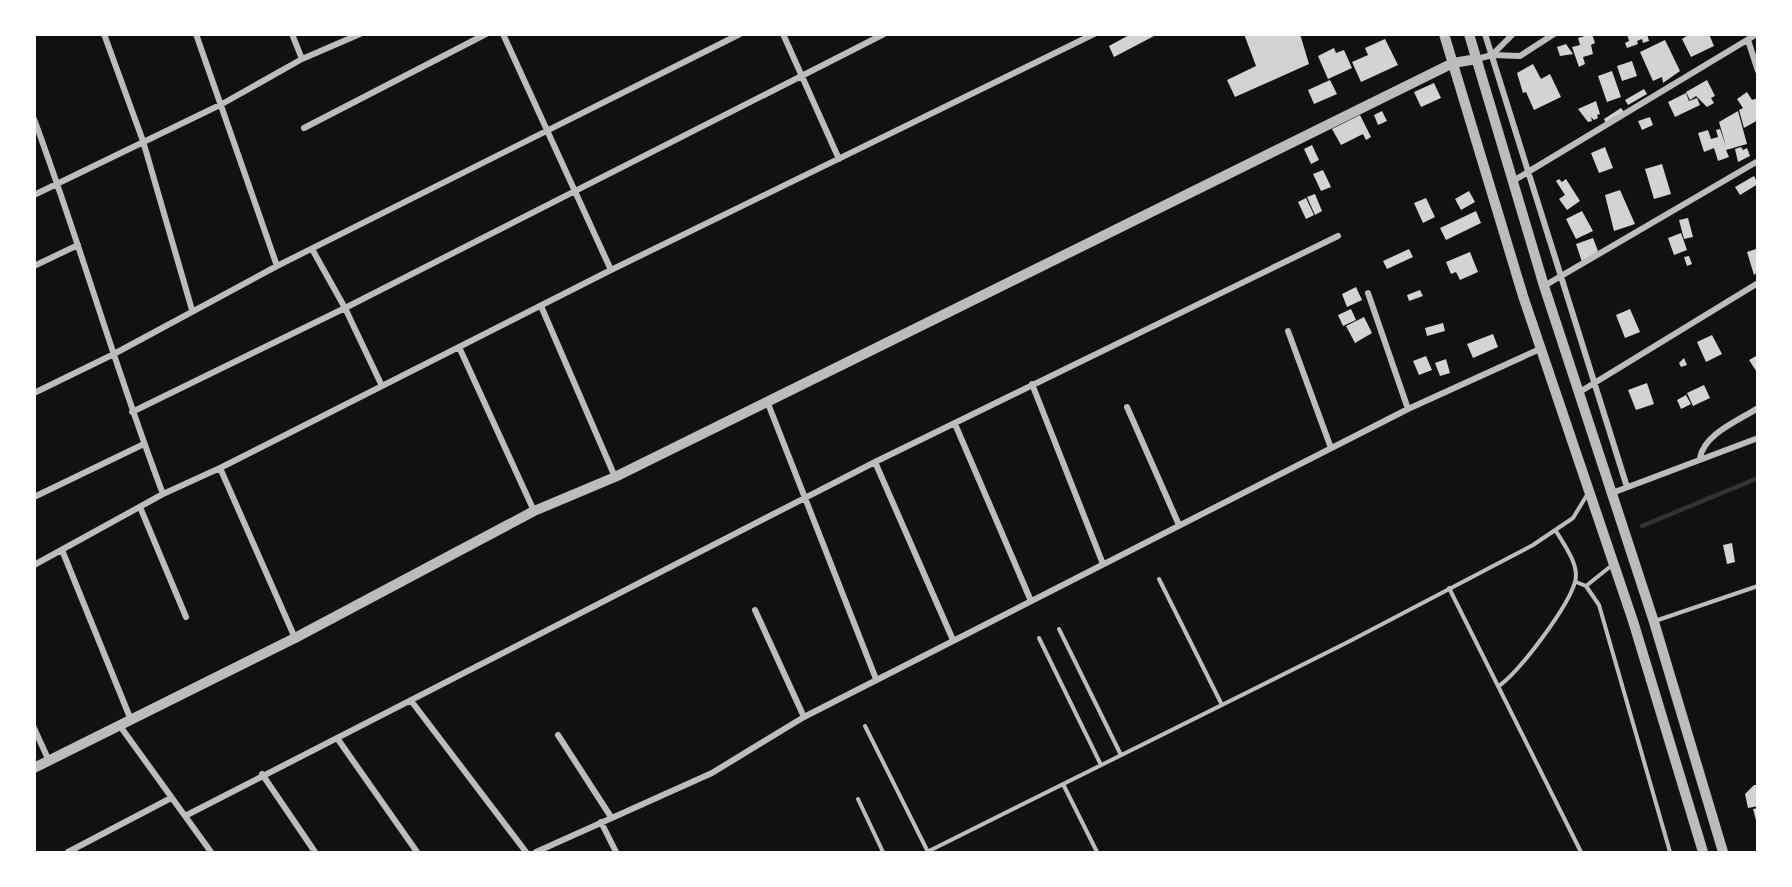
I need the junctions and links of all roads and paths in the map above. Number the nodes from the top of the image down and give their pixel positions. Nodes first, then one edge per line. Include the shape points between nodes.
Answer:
1 (104, 34) edge
2 (196, 34) edge
3 (292, 34) edge
4 (360, 34) edge
5 (486, 34) edge
6 (503, 34) edge
7 (740, 34) edge
8 (783, 34) edge
9 (884, 34) edge
10 (1094, 34) edge
11 (1444, 34) edge
12 (1470, 34) edge
13 (1485, 34) edge
14 (1513, 34) edge
15 (1554, 34) edge
16 (1757, 34) edge
17 (1749, 40) junction
18 (1492, 55) junction
19 (302, 59) junction
20 (1477, 59) junction
21 (1453, 63) junction
22 (1758, 71) edge
23 (801, 76) junction
24 (222, 104) junction
25 (34, 119) edge
26 (304, 128) dead end
27 (548, 131) junction
28 (143, 141) junction
29 (839, 159) junction
30 (1758, 161) edge
31 (1527, 174) junction
32 (1513, 181) junction
33 (59, 185) junction
34 (574, 191) junction
35 (34, 195) edge
36 (1338, 236) dead end
37 (78, 245) junction
38 (312, 249) junction
39 (34, 266) edge
40 (277, 266) junction
41 (611, 270) junction
42 (1559, 278) junction
43 (1758, 283) edge
44 (1544, 286) junction
45 (1368, 293) dead end
46 (541, 306) junction
47 (345, 308) junction
48 (192, 310) junction
49 (1288, 331) dead end
50 (459, 347) junction
51 (1540, 349) junction
52 (112, 355) junction
53 (1032, 384) junction
54 (1593, 385) junction
55 (382, 386) junction
56 (34, 393) edge
57 (1578, 394) junction
58 (767, 401) junction
59 (1127, 407) dead end
60 (1758, 408) edge
61 (1408, 409) junction
62 (132, 412) junction
63 (955, 424) junction
64 (1758, 438) edge
65 (144, 444) junction
66 (1331, 448) junction
67 (1700, 458) junction
68 (875, 462) junction
69 (220, 468) junction
70 (615, 477) junction
71 (1627, 487) junction
72 (1589, 492) junction
73 (1612, 493) junction
74 (164, 494) junction
75 (34, 497) edge
76 (805, 497) junction
77 (140, 507) junction
78 (534, 511) junction
79 (1179, 525) junction
80 (1556, 531) junction
81 (62, 550) junction
82 (1103, 564) junction
83 (1614, 564) junction
84 (34, 565) edge
85 (1159, 579) dead end
86 (1576, 582) junction
87 (1586, 585) junction
88 (1758, 586) edge
89 (1449, 588) junction
90 (1031, 601) junction
91 (754, 610) dead end
92 (186, 617) dead end
93 (1654, 622) junction
94 (1059, 629) dead end
95 (295, 638) junction
96 (1039, 638) dead end
97 (953, 640) junction
98 (876, 679) junction
99 (1499, 686) junction
100 (412, 702) junction
101 (1222, 705) junction
102 (804, 717) junction
103 (131, 720) junction
104 (120, 726) junction
105 (865, 726) dead end
106 (34, 728) edge
107 (558, 735) dead end
108 (337, 738) junction
109 (1121, 755) junction
110 (49, 761) junction
111 (1101, 765) junction
112 (34, 768) edge
113 (262, 774) junction
114 (1063, 784) junction
115 (171, 798) junction
116 (858, 799) dead end
117 (185, 816) junction
118 (611, 818) junction
119 (602, 822) junction
120 (68, 852) edge
121 (211, 852) edge
122 (315, 852) edge
123 (417, 852) edge
124 (526, 852) edge
125 (536, 852) edge
126 (616, 852) edge
127 (883, 852) edge
128 (927, 852) edge
129 (1097, 852) edge
130 (1581, 852) edge
131 (1670, 852) edge
132 (1703, 852) edge
133 (1723, 852) edge

1 - 28 street
2 - 24 street
3 - 19 street
4 - 19 street
5 - 26 street
6 - 27 street
7 - 27 street
8 - 23 street
9 - 23 street
10 - 29 street
11 - 21 street
12 - 20 street
13 - 18 street
14 - 18 street
15 - 18 street via 1520,56
16 - 17 street
17 - 22 street
17 - 31 street
18 - 20 street
18 - 31 street
19 - 24 street
20 - 21 street
20 - 32 street
21 - 51 street
21 - 58 street
23 - 29 street
23 - 34 street
24 - 28 street
24 - 40 street
25 - 33 street
27 - 34 street
27 - 38 street
28 - 33 street
28 - 48 street
29 - 41 street
30 - 42 street
31 - 32 street
31 - 42 street
32 - 44 street
33 - 35 street
33 - 37 street
34 - 41 street
34 - 47 street
36 - 53 street
37 - 39 street
37 - 52 street
38 - 40 street
38 - 47 street
40 - 48 street
41 - 46 street
42 - 44 street
42 - 54 street
43 - 54 street
44 - 57 street
45 - 61 street
46 - 50 street
46 - 70 street
47 - 55 street
47 - 62 street
48 - 52 street
49 - 66 street
50 - 55 street
50 - 78 street
51 - 61 street
51 - 72 street
52 - 56 street
52 - 62 street
53 - 63 street
53 - 82 street
54 - 57 street
54 - 71 street
55 - 69 street
57 - 73 street
58 - 70 street
58 - 76 street
59 - 79 street
60 - 67 street via 1709,439
61 - 66 street
62 - 65 street
63 - 68 street
63 - 90 street
64 - 67 street
65 - 74 street
65 - 75 street
66 - 79 street
67 - 71 street
68 - 76 street
68 - 97 street
69 - 74 street
69 - 95 street
70 - 78 street
71 - 73 street
72 - 80 lane via 1573,518
72 - 83 street
73 - 93 street
74 - 77 street
76 - 98 street
76 - 100 street
77 - 81 street
77 - 92 street
78 - 95 street
79 - 82 street
80 - 86 lane via 1572,560
80 - 89 lane
81 - 84 street
81 - 103 street
82 - 90 street
83 - 87 lane
83 - 132 street
85 - 101 lane
86 - 87 lane
86 - 99 lane via 1546,634 1512,677
87 - 131 lane via 1599,605
88 - 93 lane
89 - 99 lane
89 - 101 lane
90 - 97 street
91 - 102 street
93 - 133 street
94 - 109 lane
95 - 103 street
96 - 111 lane
97 - 98 street
98 - 102 street
99 - 130 lane
100 - 108 street
100 - 124 street
101 - 109 lane
102 - 118 street via 712,773
103 - 104 street
104 - 110 street
104 - 115 street
105 - 128 lane
106 - 110 street
107 - 118 street
108 - 113 street
108 - 123 street
109 - 111 lane
110 - 112 street
111 - 114 lane
113 - 117 street
113 - 122 street
114 - 128 lane
114 - 129 lane
115 - 117 street
115 - 120 street
116 - 127 lane
117 - 121 street
118 - 119 street
119 - 125 street
119 - 126 street

